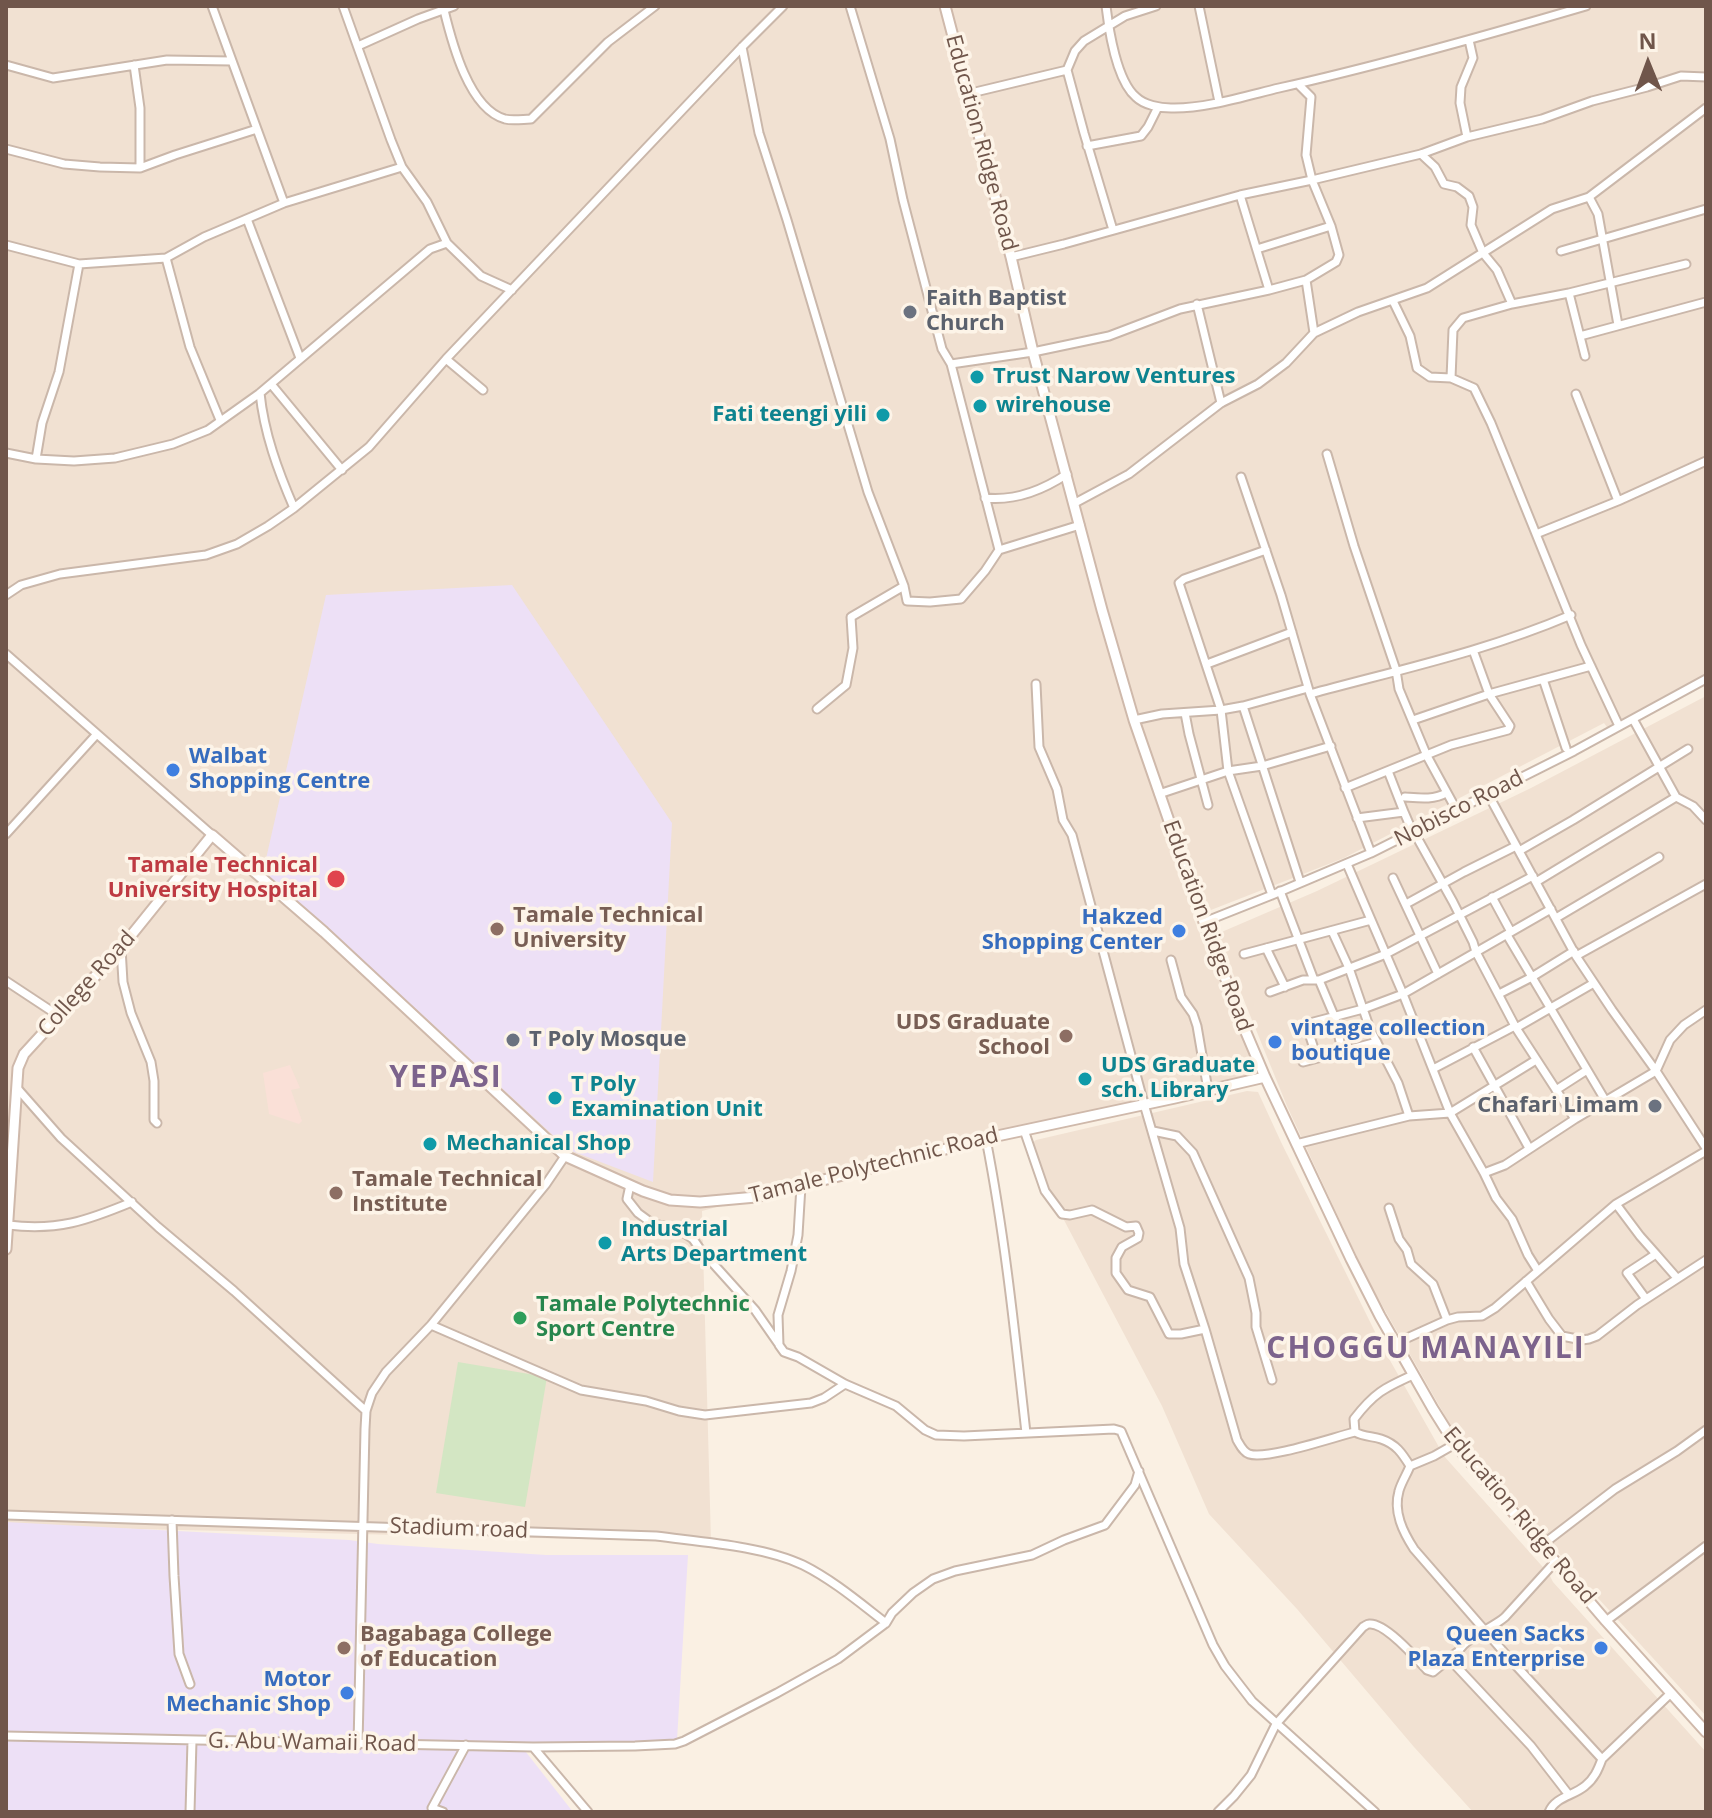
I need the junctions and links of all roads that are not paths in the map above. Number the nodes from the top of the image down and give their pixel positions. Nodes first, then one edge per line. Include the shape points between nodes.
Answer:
1 (212, 6) edge
2 (343, 6) edge
3 (454, 6) edge
4 (655, 6) edge
5 (783, 6) edge
6 (850, 6) edge
7 (945, 6) edge
8 (1106, 6) edge
9 (1156, 6) edge
10 (1199, 6) edge
11 (1586, 6) edge
12 (774, 9) edge
13 (444, 10) junction
14 (1108, 27) junction
15 (1469, 40) junction
16 (358, 46) junction
17 (742, 47) junction
18 (232, 61) junction
19 (6, 65) edge
20 (134, 65) junction
21 (1067, 70) junction
22 (1706, 77) edge
23 (1323, 79) junction
24 (1298, 84) junction
25 (967, 94) junction
26 (1311, 97) junction
27 (1219, 102) junction
28 (1158, 107) junction
29 (1706, 108) edge
30 (257, 129) junction
31 (1467, 137) junction
32 (1087, 146) junction
33 (6, 149) edge
34 (1421, 154) junction
35 (402, 167) junction
36 (140, 168) junction
37 (1312, 180) junction
38 (1240, 195) junction
39 (1589, 197) junction
40 (284, 203) junction
41 (1706, 209) edge
42 (247, 219) junction
43 (1331, 226) junction
44 (1113, 230) junction
45 (1603, 240) junction
46 (447, 243) junction
47 (7, 248) edge
48 (1257, 249) junction
49 (1561, 251) dead end
50 (1483, 253) junction
51 (1011, 257) junction
52 (166, 258) junction
53 (79, 264) junction
54 (1686, 264) dead end
55 (1306, 280) junction
56 (1611, 283) junction
57 (512, 290) junction
58 (1269, 290) junction
59 (1569, 293) junction
60 (1393, 301) junction
61 (1706, 302) edge
62 (1197, 304) junction
63 (1512, 304) junction
64 (1618, 325) junction
65 (1314, 333) junction
66 (1580, 336) junction
67 (1033, 352) junction
68 (1585, 356) dead end
69 (300, 358) junction
70 (446, 359) junction
71 (951, 364) junction
72 (1451, 378) junction
73 (271, 384) junction
74 (483, 390) dead end
75 (260, 393) junction
76 (1576, 394) dead end
77 (1221, 403) junction
78 (220, 420) junction
79 (6, 453) edge
80 (1327, 454) dead end
81 (36, 459) junction
82 (1706, 461) edge
83 (342, 470) junction
84 (1067, 474) junction
85 (1241, 477) dead end
86 (985, 498) junction
87 (1618, 501) junction
88 (1075, 503) junction
89 (294, 508) junction
90 (1080, 525) junction
91 (1536, 534) junction
92 (999, 550) junction
93 (1266, 550) junction
94 (904, 586) junction
95 (6, 595) edge
96 (1571, 615) junction
97 (1292, 632) junction
98 (1473, 650) junction
99 (6, 654) edge
100 (1207, 664) junction
101 (1591, 666) junction
102 (1396, 670) junction
103 (1543, 679) junction
104 (1705, 683) edge
105 (1036, 684) dead end
106 (1309, 691) junction
107 (1489, 694) junction
108 (1243, 706) junction
109 (817, 709) dead end
110 (1221, 710) junction
111 (1185, 713) junction
112 (1633, 719) junction
113 (1134, 720) junction
114 (1413, 720) junction
115 (1619, 726) junction
116 (96, 735) junction
117 (1331, 746) junction
118 (1566, 748) dead end
119 (1688, 749) dead end
120 (1427, 756) junction
121 (1262, 766) junction
122 (1659, 768) junction
123 (1228, 771) junction
124 (1388, 771) junction
125 (1201, 780) junction
126 (1345, 788) junction
127 (1446, 793) junction
128 (1159, 794) junction
129 (1488, 794) junction
130 (1405, 797) dead end
131 (1676, 797) junction
132 (1208, 805) dead end
133 (1457, 811) junction
134 (1404, 812) junction
135 (1357, 818) junction
136 (1706, 820) edge
137 (7, 829) edge
138 (1412, 829) junction
139 (212, 835) junction
140 (1518, 849) junction
141 (1371, 853) junction
142 (1659, 857) dead end
143 (1347, 864) junction
144 (1393, 878) dead end
145 (1534, 879) junction
146 (1300, 882) junction
147 (1443, 884) junction
148 (1706, 884) edge
149 (1280, 891) junction
150 (1272, 895) junction
151 (1492, 897) junction
152 (1406, 904) junction
153 (1551, 909) junction
154 (1458, 914) junction
155 (1556, 918) junction
156 (1371, 920) junction
157 (1204, 922) junction
158 (1332, 931) junction
159 (1509, 933) junction
160 (1420, 935) junction
161 (1300, 940) junction
162 (121, 948) junction
163 (1266, 948) junction
164 (1476, 952) junction
165 (1575, 953) junction
166 (1244, 954) dead end
167 (1386, 954) junction
168 (1171, 960) dead end
169 (1349, 968) junction
170 (1438, 974) junction
171 (1532, 977) junction
172 (1316, 980) junction
173 (6, 981) edge
174 (1594, 983) junction
175 (1285, 987) junction
176 (1270, 992) dead end
177 (1403, 994) junction
178 (1499, 994) junction
179 (1550, 1008) junction
180 (1363, 1009) junction
181 (1706, 1010) edge
182 (59, 1016) junction
183 (1335, 1018) junction
184 (1515, 1027) junction
185 (1377, 1042) junction
186 (1473, 1047) junction
187 (1342, 1051) junction
188 (1317, 1058) junction
189 (1536, 1060) junction
190 (1303, 1062) dead end
191 (1433, 1069) junction
192 (1587, 1070) junction
193 (1656, 1071) junction
194 (1265, 1077) junction
195 (1494, 1085) junction
196 (17, 1088) junction
197 (1208, 1090) junction
198 (1556, 1090) junction
199 (1605, 1100) junction
200 (1144, 1104) junction
201 (1450, 1113) junction
202 (1409, 1116) junction
203 (1575, 1119) junction
204 (157, 1123) dead end
205 (1024, 1130) junction
206 (1153, 1131) junction
207 (986, 1139) junction
208 (1296, 1144) junction
209 (1529, 1148) junction
210 (1706, 1150) edge
211 (565, 1156) junction
212 (1484, 1173) junction
213 (630, 1185) junction
214 (801, 1186) junction
215 (132, 1202) junction
216 (1616, 1204) junction
217 (1389, 1208) dead end
218 (8, 1225) edge
219 (6, 1248) edge
220 (1656, 1254) junction
221 (1706, 1260) edge
222 (1538, 1271) junction
223 (1677, 1278) junction
224 (1526, 1281) junction
225 (1646, 1299) junction
226 (1447, 1320) junction
227 (431, 1325) junction
228 (1205, 1329) junction
229 (1396, 1343) junction
230 (779, 1345) junction
231 (1413, 1375) junction
232 (1272, 1380) dead end
233 (845, 1384) junction
234 (366, 1411) junction
235 (1355, 1432) junction
236 (1703, 1432) edge
237 (1026, 1433) junction
238 (1706, 1443) edge
239 (1455, 1444) junction
240 (1410, 1466) junction
241 (1139, 1471) junction
242 (6, 1515) edge
243 (172, 1520) junction
244 (363, 1526) junction
245 (1542, 1545) junction
246 (1706, 1546) edge
247 (1555, 1562) junction
248 (1606, 1621) junction
249 (886, 1623) junction
250 (1486, 1629) junction
251 (1456, 1653) junction
252 (190, 1684) dead end
253 (1671, 1693) junction
254 (1276, 1724) junction
255 (1706, 1732) edge
256 (6, 1736) edge
257 (192, 1741) junction
258 (358, 1745) junction
259 (466, 1745) junction
260 (533, 1747) junction
261 (1602, 1759) junction
262 (1569, 1795) junction
263 (431, 1810) edge
264 (190, 1812) edge
265 (443, 1812) edge
266 (588, 1812) edge
267 (1218, 1812) edge
268 (1375, 1812) edge
269 (1549, 1812) edge

1 - 18 street
2 - 16 street
3 - 13 street
4 - 13 street via 608,42 531,119 506,119 474,93 457,58
5 - 12 street
6 - 71 street via 890,139 942,349
7 - 25 main road, Education Ridge Road
8 - 14 street
9 - 14 street
10 - 27 street
11 - 15 street
12 - 17 street
13 - 16 street
14 - 21 street via 1084,41
14 - 28 street via 1126,85 1137,99
15 - 23 street
15 - 31 street via 1473,58 1460,103
16 - 35 street
17 - 57 street
17 - 94 street via 759,133 868,492
18 - 20 street
18 - 30 street
19 - 20 street via 53,78
20 - 36 street
21 - 25 street
21 - 32 street
22 - 31 street via 1681,76
23 - 24 street
23 - 26 street
24 - 26 street
24 - 27 street
25 - 51 main road, Education Ridge Road
26 - 37 street via 1306,155
27 - 28 street
28 - 32 street via 1141,136
29 - 39 street
30 - 36 street
30 - 40 street
31 - 34 street
32 - 44 street
33 - 36 street via 64,164
34 - 37 street
34 - 50 street via 1444,184 1469,196 1471,225
35 - 40 street
35 - 46 street
37 - 38 street
37 - 43 street
38 - 44 street
38 - 48 street
39 - 45 street
39 - 50 street via 1552,209
40 - 42 street
41 - 45 street
42 - 52 street
42 - 69 street
43 - 48 street
43 - 55 street via 1336,262
44 - 51 street
45 - 49 street
45 - 56 street
46 - 57 street via 481,276
46 - 69 street via 430,249
47 - 53 street
48 - 58 street
50 - 60 street via 1427,288
50 - 63 street
51 - 67 main road, Education Ridge Road
52 - 53 street
52 - 78 street via 190,347
53 - 81 street
54 - 56 street
55 - 58 street
55 - 65 street
56 - 59 street
56 - 64 street
57 - 70 street
58 - 62 street
59 - 63 street
59 - 66 street
60 - 65 street
60 - 72 street via 1410,336 1417,368 1430,377
61 - 64 street
62 - 67 street via 1109,336
62 - 77 street
63 - 72 street via 1463,318 1453,330
64 - 66 street
65 - 77 street via 1286,363
66 - 68 street
67 - 71 street
67 - 84 main road, Education Ridge Road
69 - 73 street
70 - 74 street
70 - 83 street
71 - 86 street
72 - 91 street via 1474,388
73 - 75 street
73 - 83 street
75 - 78 street
75 - 89 street via 278,472
76 - 87 street
77 - 88 street via 1129,474
78 - 81 street via 173,444 115,458
79 - 81 street
80 - 102 street
82 - 87 street
83 - 89 street
84 - 86 street via 1028,493
84 - 88 main road, Education Ridge Road
85 - 93 street
86 - 92 street
87 - 91 street
88 - 90 main road, Education Ridge Road
89 - 95 street via 237,544 206,555 60,574
90 - 92 street
90 - 113 main road, Education Ridge Road
91 - 96 street
92 - 94 street via 961,599 907,601
93 - 97 street
93 - 100 street via 1179,583
94 - 109 street via 851,617 853,648 846,685
96 - 98 street
96 - 101 street
97 - 100 street
97 - 106 street
98 - 102 street
98 - 107 street
99 - 116 street, Tamale Polytechnic Road
100 - 110 street
101 - 103 street
101 - 115 street
102 - 106 street
102 - 114 street
103 - 107 street
103 - 118 street
104 - 112 street, Nobisco Road
105 - 200 street via 1039,747 1072,835
106 - 108 street
106 - 117 street
107 - 114 street
107 - 120 street via 1508,730
108 - 110 street
108 - 121 street
110 - 111 street
110 - 123 street
111 - 113 street
111 - 125 street
112 - 115 street, Nobisco Road
112 - 122 street
113 - 128 main road, Education Ridge Road
114 - 120 street
115 - 129 street, Nobisco Road
116 - 137 street
116 - 139 street, Tamale Polytechnic Road
117 - 121 street
117 - 126 street
119 - 122 street
120 - 124 street
120 - 127 street
121 - 123 street
121 - 146 street
122 - 131 street
122 - 140 street
123 - 125 street
123 - 150 street
124 - 126 street
124 - 134 street
125 - 128 street
125 - 132 street
126 - 135 street
127 - 130 street
127 - 133 street
128 - 157 main road, Education Ridge Road
129 - 133 street, Nobisco Road
129 - 140 street
131 - 136 street
131 - 145 street
133 - 138 street, Nobisco Road
134 - 135 street
134 - 138 street
135 - 141 street
138 - 141 street, Nobisco Road
138 - 147 street
139 - 162 main road, College Road
139 - 211 main road, Tamale Polytechnic Road
140 - 145 street
140 - 147 street
141 - 143 street, Nobisco Road
142 - 155 street
143 - 146 street, Nobisco Road
143 - 156 street
144 - 152 street
145 - 151 street
145 - 153 street
146 - 149 street, Nobisco Road
147 - 152 street
147 - 154 street
148 - 165 street
149 - 150 street, Nobisco Road
149 - 161 street
150 - 157 street, Nobisco Road
151 - 154 street
151 - 159 street
152 - 160 street
153 - 155 street
153 - 159 street
154 - 160 street
154 - 164 street
155 - 165 street
156 - 158 street
156 - 167 street
157 - 194 main road, Education Ridge Road
158 - 161 street
158 - 169 street
159 - 164 street
159 - 171 street
160 - 167 street
160 - 170 street
161 - 163 street
161 - 172 street
162 - 182 main road, College Road
162 - 204 street via 131,1013 151,1062
163 - 166 street
163 - 175 street
164 - 170 street
164 - 178 street
165 - 171 street
165 - 174 street
167 - 169 street
167 - 177 street
168 - 197 street via 1181,997 1197,1026
169 - 172 street
169 - 180 street
170 - 177 street
171 - 178 street
171 - 179 street
172 - 175 street
172 - 183 street
173 - 182 street
174 - 179 street
174 - 193 street
175 - 176 street
177 - 180 street
177 - 191 street
178 - 184 street
179 - 184 street
179 - 192 street
180 - 183 street
180 - 185 street
181 - 193 street via 1670,1040
182 - 196 main road, College Road via 24,1054
183 - 187 street
183 - 188 street via 1306,1024
184 - 186 street
184 - 189 street
185 - 187 street
185 - 202 street
186 - 191 street
186 - 195 street
187 - 188 street
188 - 190 street
189 - 195 street
189 - 198 street
191 - 201 street
192 - 198 street
192 - 199 street
193 - 199 street
193 - 210 street
194 - 197 main road, Tamale Polytechnic Road
194 - 208 main road, Education Ridge Road
195 - 201 street
195 - 209 street
196 - 215 street via 61,1138
196 - 218 main road, College Road
197 - 200 main road, Tamale Polytechnic Road
198 - 203 street
199 - 203 street
200 - 205 main road, Tamale Polytechnic Road
200 - 206 street
201 - 202 street
201 - 212 street
202 - 208 street
203 - 209 street
205 - 207 main road, Tamale Polytechnic Road
205 - 228 street via 1045,1191 1062,1214 1092,1210 1115,1223 1136,1226 1138,1238 1122,1247 1116,1258 1116,1273 1128,1290 1150,1297 1169,1334
206 - 228 street
206 - 232 street via 1177,1136 1193,1153 1249,1278
207 - 214 main road, Tamale Polytechnic Road
207 - 237 street via 1008,1271
208 - 229 main road, Education Ridge Road
209 - 212 street
210 - 216 street
211 - 213 main road, Tamale Polytechnic Road
211 - 227 street
212 - 222 street
213 - 214 main road, Tamale Polytechnic Road via 670,1200 700,1202
213 - 230 street via 627,1199 638,1213 693,1239
214 - 230 street via 798,1235 778,1315
215 - 218 street via 84,1221
215 - 234 street
216 - 220 street
216 - 222 street
217 - 226 street via 1411,1264 1433,1284
218 - 219 main road, College Road
220 - 223 street
220 - 225 street via 1627,1273
221 - 223 street
222 - 224 street
223 - 225 street
224 - 225 street via 1562,1336 1582,1340 1597,1336
224 - 226 street via 1482,1316
226 - 229 street
227 - 233 street via 581,1390 705,1415 811,1403
227 - 234 street via 386,1372
228 - 235 street via 1245,1452 1283,1451
229 - 231 main road, Education Ridge Road
230 - 233 street
231 - 235 street via 1372,1397 1354,1419
231 - 239 main road, Education Ridge Road
233 - 237 street via 896,1406 936,1435
234 - 244 street
235 - 240 street via 1393,1443
236 - 238 street
236 - 245 street
237 - 241 street via 1121,1431
239 - 240 street
239 - 245 main road, Education Ridge Road
240 - 250 street via 1399,1491 1403,1532
241 - 249 street, G. Abu Wamaii Road via 1135,1485 1105,1525 1032,1555 933,1579
241 - 254 street via 1213,1645 1252,1701
242 - 243 street, Stadium road
243 - 244 street, Stadium road
243 - 252 street via 179,1654
244 - 249 street, Stadium road via 656,1536 730,1546 805,1566
244 - 258 street
245 - 247 main road, Education Ridge Road
246 - 248 street
247 - 248 main road, Education Ridge Road
247 - 250 street via 1497,1625
248 - 253 main road, Education Ridge Road
249 - 260 street, G. Abu Wamaii Road via 838,1659 684,1741
250 - 251 street
250 - 261 street
251 - 254 street via 1433,1672 1387,1631 1368,1624
251 - 262 street via 1456,1666
253 - 255 main road, Education Ridge Road
253 - 261 street
254 - 267 street via 1251,1775
254 - 268 street
256 - 257 street, G. Abu Wamaii Road
257 - 258 street, G. Abu Wamaii Road
257 - 264 street
258 - 259 street, G. Abu Wamaii Road
259 - 260 street, G. Abu Wamaii Road
259 - 263 street
260 - 266 street
261 - 262 street via 1593,1778
262 - 269 street
263 - 265 street

